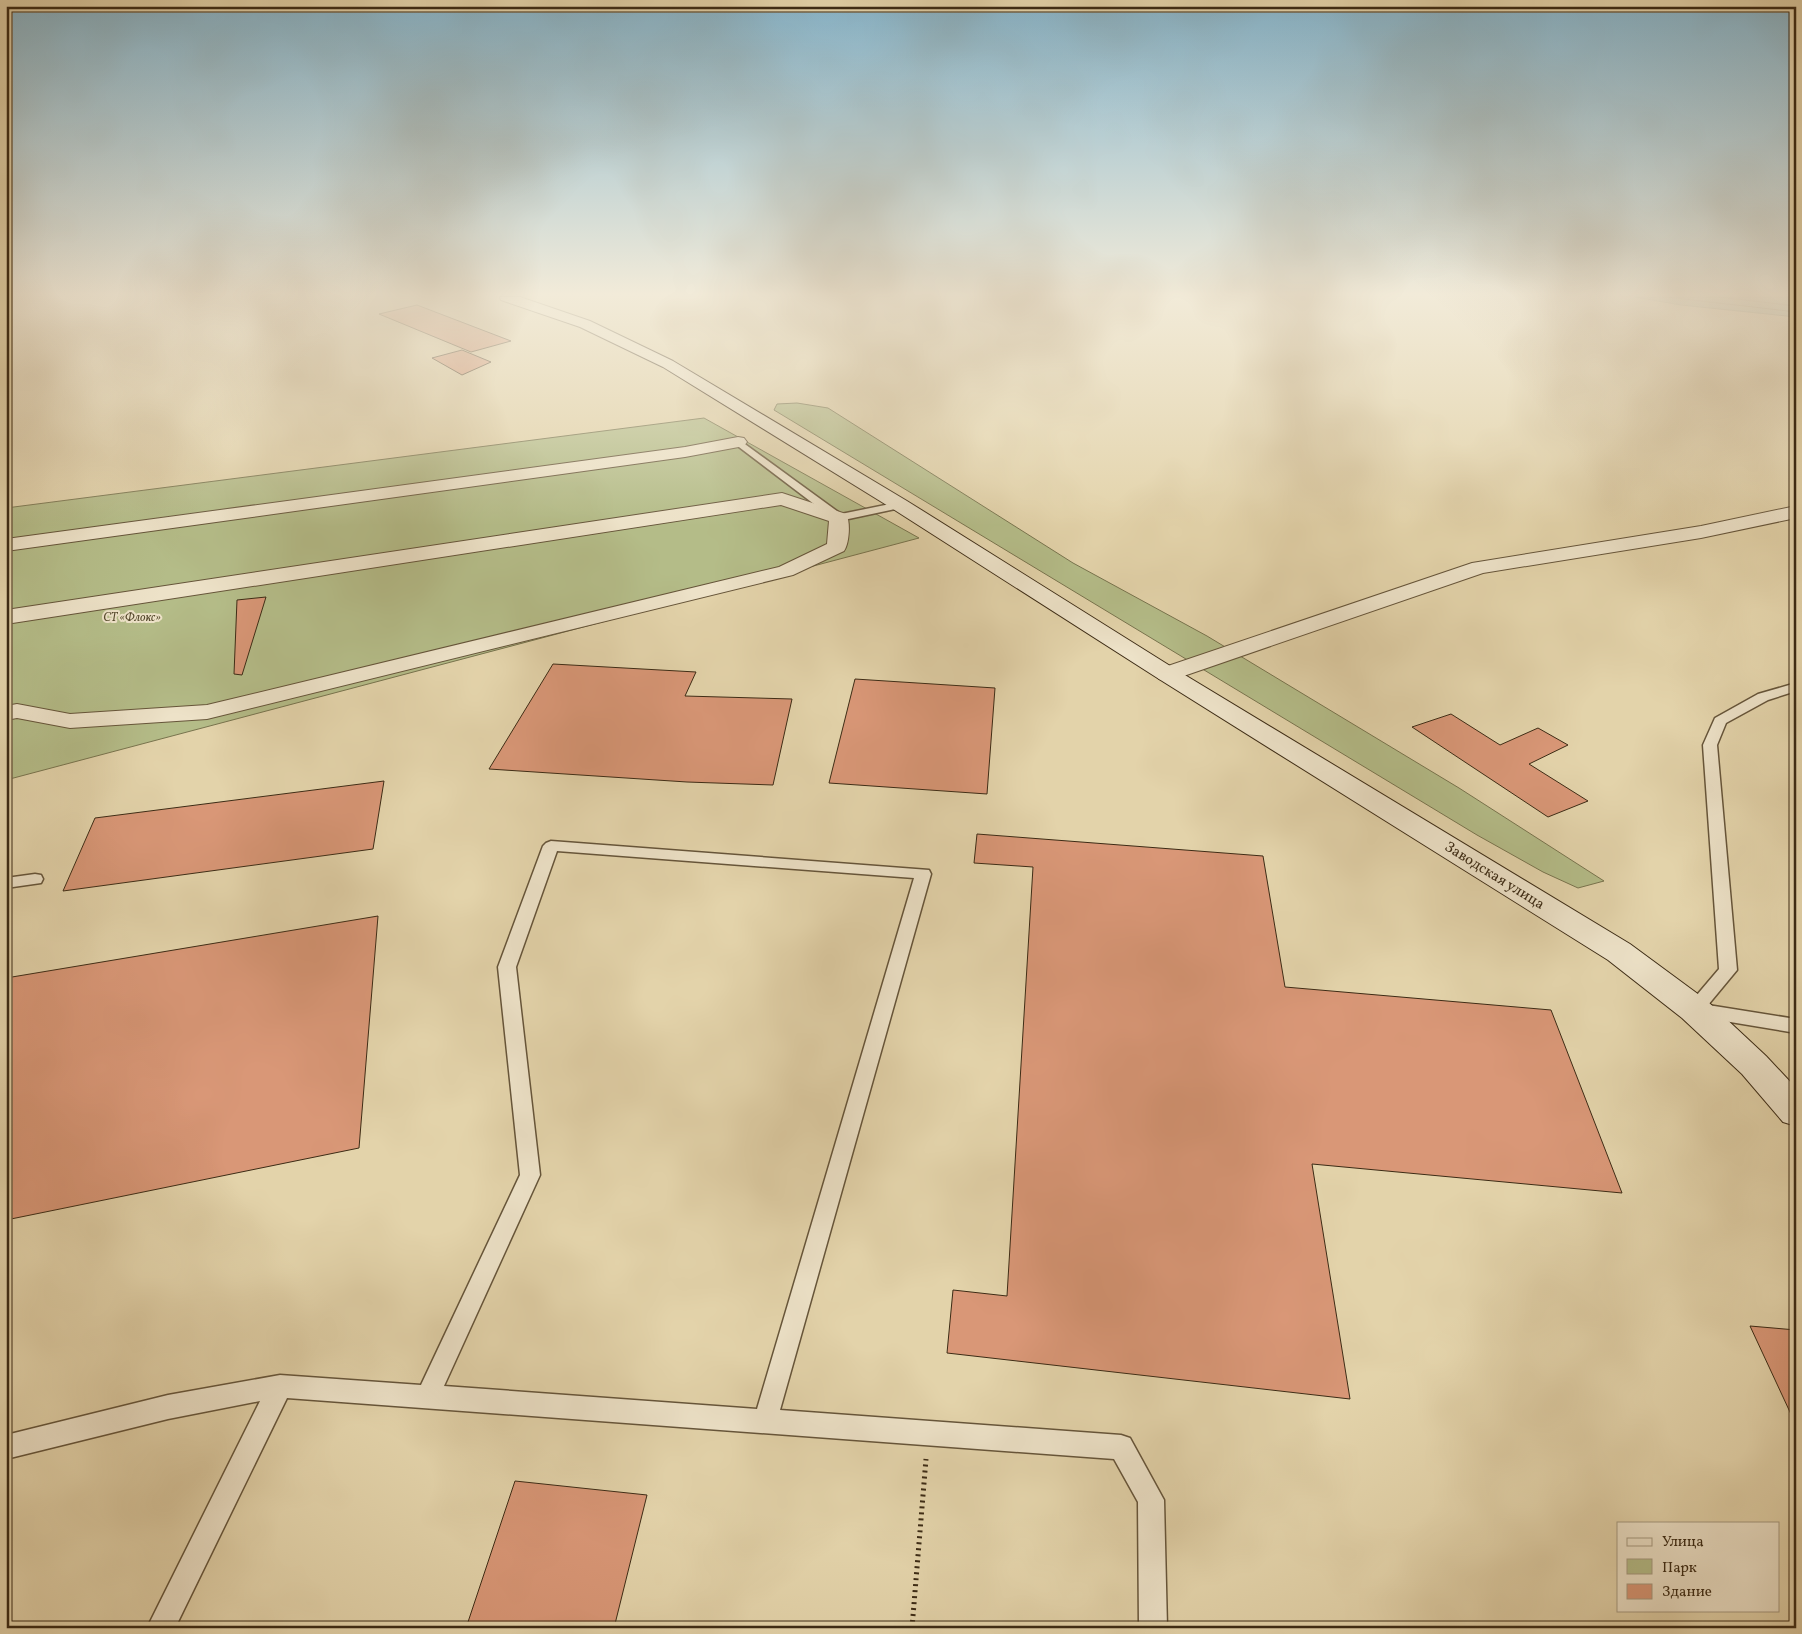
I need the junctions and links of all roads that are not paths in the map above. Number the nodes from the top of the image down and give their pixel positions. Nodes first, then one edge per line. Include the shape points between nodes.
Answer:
1 (683, 373) edge
2 (738, 442) joint
3 (900, 505) junction
4 (1796, 512) edge
5 (839, 518) junction
6 (6, 545) edge
7 (6, 616) edge
8 (1167, 674) junction
9 (1796, 687) edge
10 (6, 713) edge
11 (35, 879) dead end
12 (6, 883) edge
13 (1694, 1009) junction
14 (1796, 1026) edge
15 (1796, 1112) edge
16 (280, 1386) junction
17 (427, 1397) junction
18 (765, 1422) junction
19 (6, 1447) edge
20 (161, 1628) edge
21 (1153, 1628) edge

1 - 3 street, Заводская улица
2 - 5 lane
2 - 6 street via 685,452
3 - 5 lane
3 - 8 street, Заводская улица
4 - 8 street via 1701,532 1479,568
5 - 7 street via 782,500
5 - 10 street via 837,547 786,571 207,712 70,721 17,711
8 - 13 street, Заводская улица via 1619,952
9 - 13 lane via 1763,697 1720,721 1710,744 1728,970
11 - 12 lane
13 - 14 lane
13 - 15 street, Заводская улица via 1754,1065
16 - 17 lane
16 - 19 lane via 168,1407
16 - 20 lane
17 - 18 lane
17 - 18 lane via 530,1175 507,967 551,846 922,874
18 - 21 lane via 1121,1447 1151,1500

